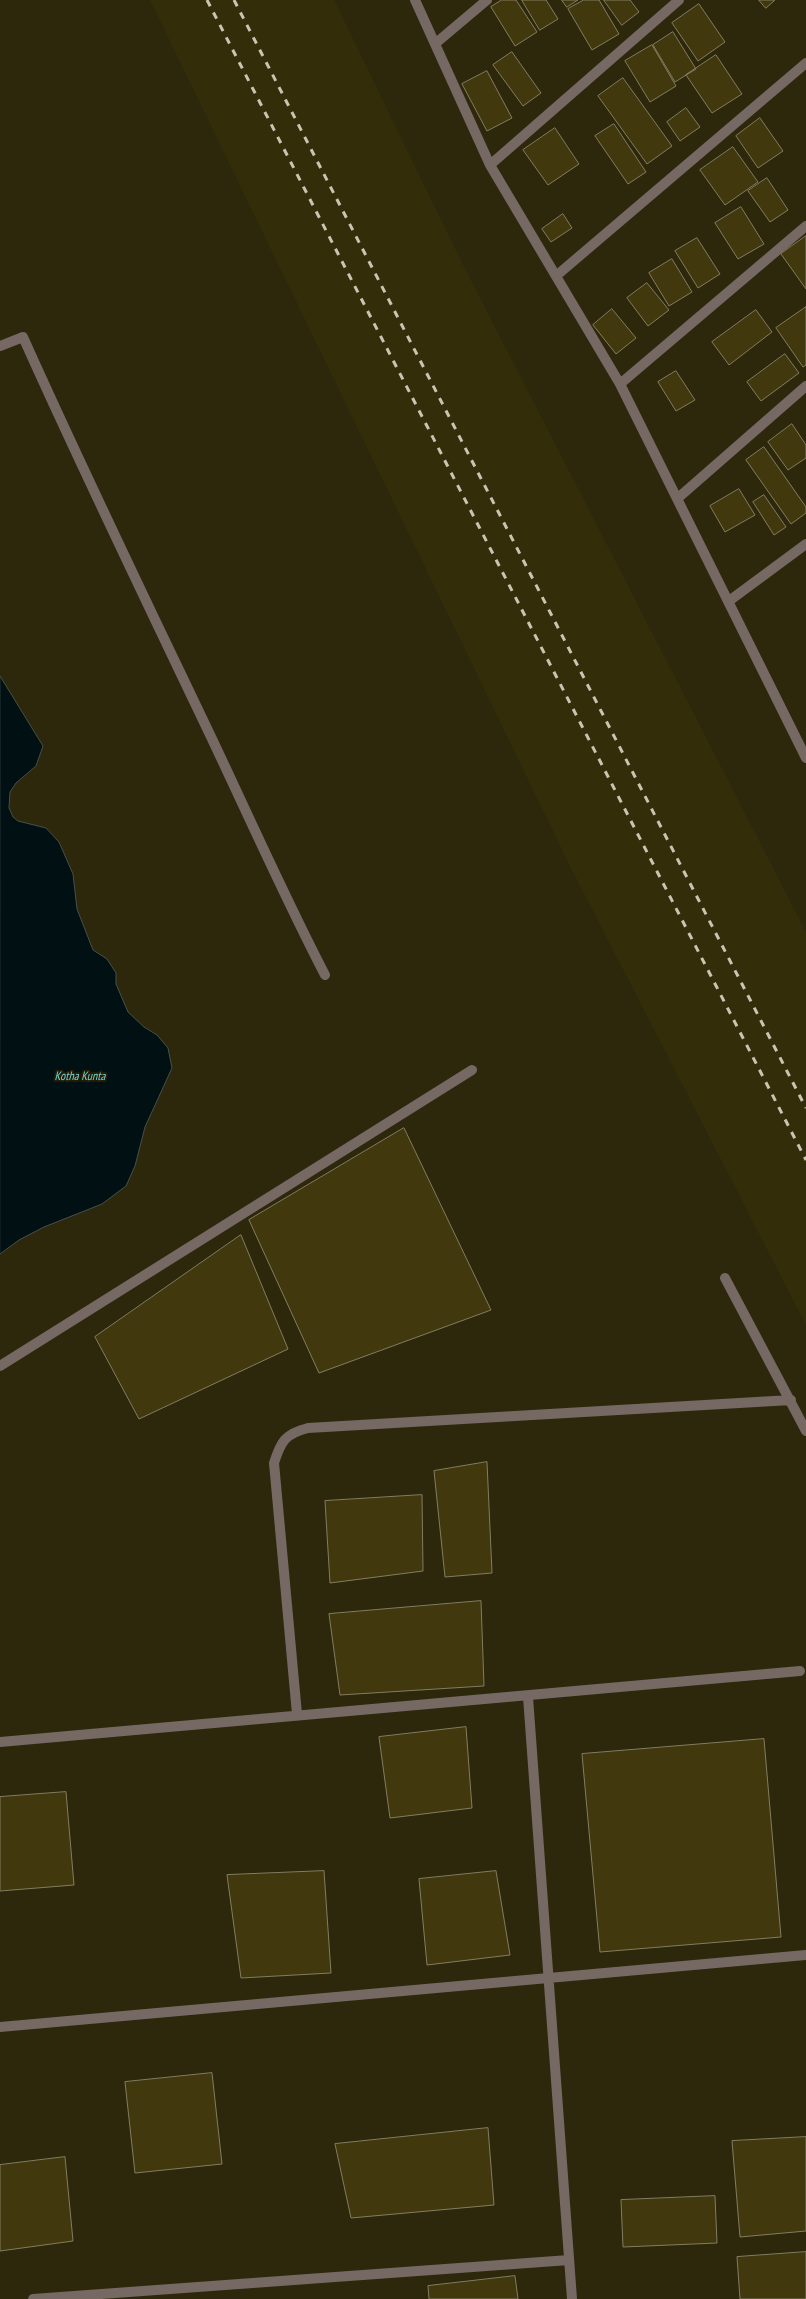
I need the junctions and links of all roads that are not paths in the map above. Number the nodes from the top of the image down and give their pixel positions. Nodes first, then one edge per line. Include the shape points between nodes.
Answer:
1 (415, 0) edge
2 (487, 0) edge
3 (679, 0) edge
4 (436, 43) junction
5 (806, 63) edge
6 (490, 165) junction
7 (806, 226) edge
8 (556, 276) junction
9 (0, 346) edge
10 (620, 384) junction
11 (806, 386) edge
12 (678, 498) junction
13 (806, 544) edge
14 (728, 601) junction
15 (806, 758) edge
16 (325, 975) dead end
17 (472, 1070) dead end
18 (725, 1278) dead end
19 (0, 1366) edge
20 (791, 1400) junction
21 (806, 1431) edge
22 (800, 1671) dead end
23 (528, 1697) junction
24 (297, 1714) junction
25 (0, 1742) edge
26 (806, 1955) edge
27 (549, 1978) junction
28 (0, 2027) edge
29 (569, 2260) junction
30 (33, 2299) edge
31 (572, 2299) edge

1 - 4 street
2 - 4 street
3 - 6 street
4 - 6 street
5 - 8 street
6 - 8 street
7 - 10 street
8 - 10 street
9 - 16 street via 23,337 291,910
10 - 12 street
11 - 12 street
12 - 14 street
13 - 14 street
14 - 15 street
17 - 19 street
18 - 20 street
20 - 21 street
20 - 24 street via 308,1428 292,1432 279,1445 274,1463
22 - 23 street
23 - 24 street
23 - 27 street
24 - 25 street
26 - 27 street
27 - 28 street
27 - 29 street
29 - 30 street
29 - 31 street

